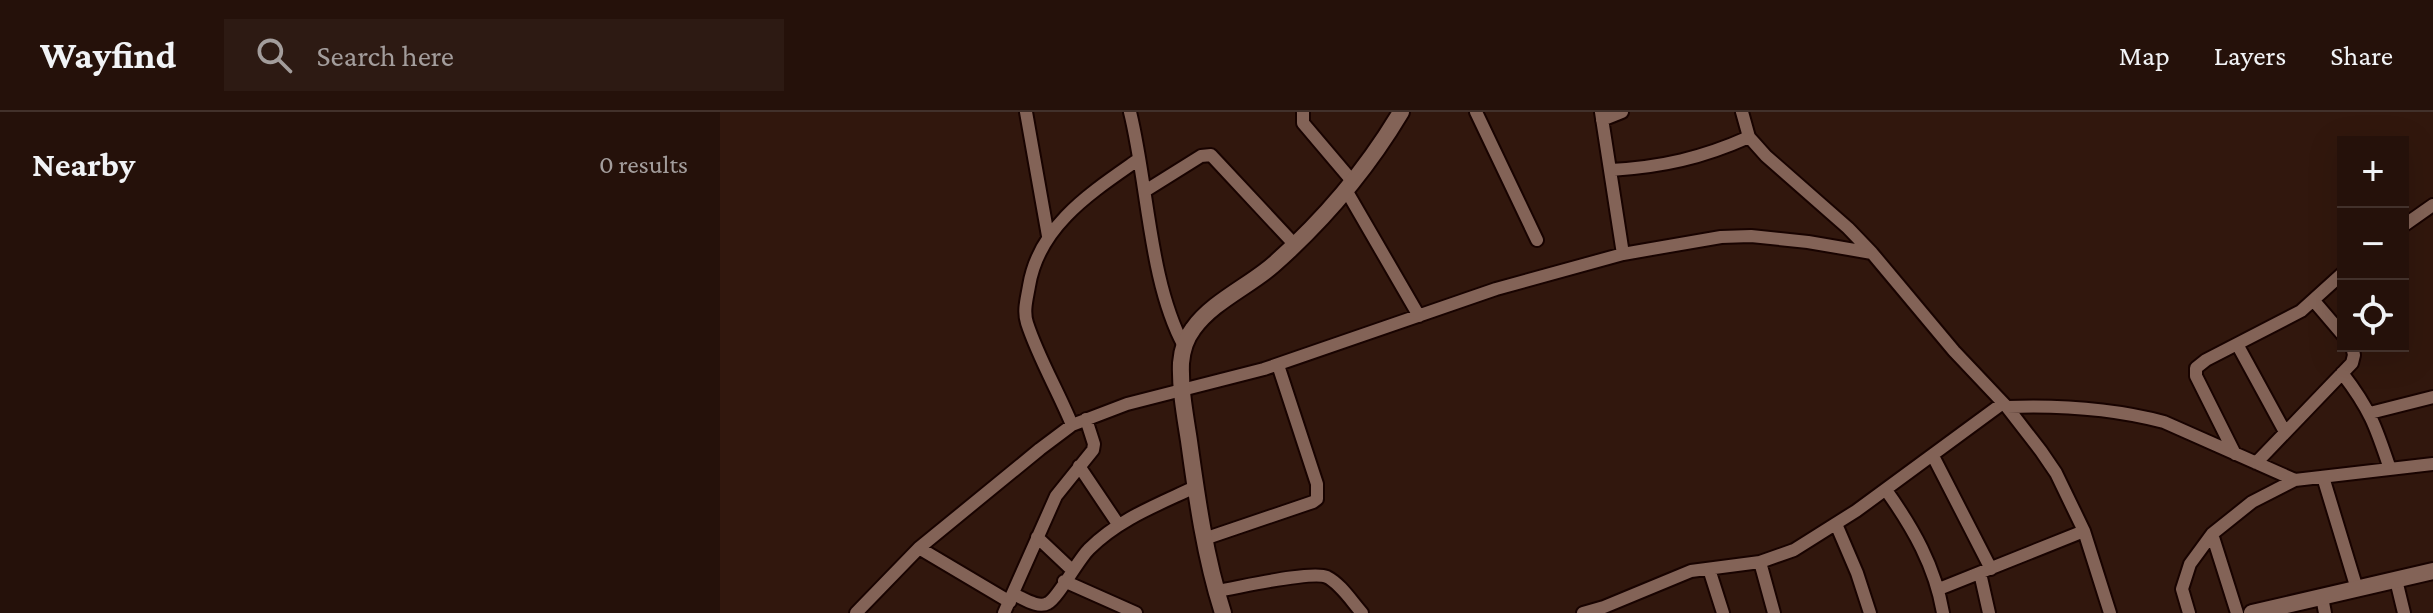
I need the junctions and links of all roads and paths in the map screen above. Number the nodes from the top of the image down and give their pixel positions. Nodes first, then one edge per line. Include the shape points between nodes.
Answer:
1 (1026, 112) edge
2 (1130, 112) edge
3 (1303, 112) edge
4 (1401, 112) edge
5 (1476, 112) edge
6 (1622, 112) edge
7 (1742, 112) edge
8 (1601, 116) edge
9 (1749, 137) junction
10 (1139, 159) junction
11 (1611, 170) junction
12 (1349, 186) junction
13 (1145, 191) junction
14 (2433, 205) edge
15 (2409, 222) edge
16 (1048, 236) junction
17 (1537, 240) dead end
18 (1295, 245) junction
19 (1872, 253) junction
20 (1623, 254) junction
21 (2337, 279) edge
22 (2314, 301) junction
23 (1419, 316) junction
24 (2337, 328) edge
25 (2237, 344) junction
26 (1184, 346) junction
27 (2353, 352) edge
28 (1278, 365) junction
29 (2342, 373) junction
30 (1182, 390) junction
31 (2433, 397) edge
32 (2005, 405) junction
33 (2370, 413) junction
34 (1086, 419) junction
35 (1072, 425) junction
36 (2285, 432) junction
37 (2235, 454) junction
38 (1933, 456) junction
39 (2256, 463) junction
40 (2433, 464) edge
41 (1079, 466) junction
42 (2390, 469) junction
43 (2323, 477) junction
44 (2295, 480) junction
45 (1195, 487) junction
46 (1886, 490) junction
47 (1118, 524) junction
48 (1836, 524) junction
49 (2084, 531) junction
50 (2212, 534) junction
51 (1037, 537) junction
52 (1204, 539) junction
53 (919, 548) junction
54 (1760, 562) junction
55 (1709, 569) junction
56 (1985, 571) junction
57 (2433, 571) edge
58 (1068, 575) junction
59 (2396, 580) junction
60 (1939, 589) junction
61 (2357, 589) junction
62 (1216, 591) junction
63 (1009, 603) edge
64 (2324, 605) edge
65 (1048, 609) edge
66 (1605, 610) edge
67 (856, 613) edge
68 (1136, 613) edge
69 (1223, 613) edge
70 (1362, 613) edge
71 (1583, 613) edge
72 (1723, 613) edge
73 (1774, 613) edge
74 (1870, 613) edge
75 (1943, 613) edge
76 (1989, 613) edge
77 (2110, 613) edge
78 (2189, 613) edge
79 (2237, 613) edge
80 (2252, 613) edge
81 (2404, 613) edge

1 - 16 street
2 - 10 street
3 - 12 street via 1303,123
4 - 12 street
5 - 17 street
6 - 8 street
7 - 9 street
8 - 11 street
9 - 11 street via 1671,164
9 - 19 street
10 - 13 street
10 - 16 street via 1084,198
11 - 20 street
12 - 18 street
12 - 23 street
13 - 18 street via 1211,155
13 - 26 street via 1167,303
14 - 15 street
16 - 35 street via 1031,275 1025,314
18 - 26 street via 1206,315
19 - 20 street via 1751,236
19 - 32 street
20 - 23 street
21 - 22 street
22 - 24 street
22 - 25 street
23 - 28 street
25 - 36 street
25 - 37 street via 2198,365 2195,372
26 - 30 street
27 - 29 street via 2354,360
28 - 30 street
28 - 52 street via 1317,484 1317,499
29 - 33 street
29 - 36 street
30 - 34 street
30 - 45 street
31 - 33 street
32 - 37 street via 2112,410 2164,422
32 - 38 street
32 - 49 street via 2056,473
33 - 42 street
34 - 35 street
34 - 41 street via 1094,448
35 - 53 street
36 - 39 street
37 - 39 street
38 - 46 street
38 - 56 street
39 - 44 street
40 - 42 street
41 - 47 street
41 - 51 street via 1061,487
42 - 43 street
43 - 44 street
43 - 61 street
44 - 50 street via 2252,502
45 - 47 street
45 - 52 street
46 - 48 street
46 - 60 street via 1919,541
47 - 58 street
48 - 54 street via 1794,550
48 - 74 street
49 - 56 street
49 - 77 street
50 - 78 street via 2184,577
50 - 79 street
51 - 58 street
51 - 63 street
52 - 62 street
53 - 63 street
53 - 67 street
54 - 55 street
54 - 73 street
55 - 66 street via 1670,579
55 - 72 street
56 - 60 street
56 - 76 street
57 - 59 street
58 - 65 street
58 - 68 street
59 - 61 street
59 - 81 street
60 - 75 street
61 - 64 street
62 - 69 street
62 - 70 street via 1325,576
63 - 65 street
64 - 80 street
66 - 71 street

